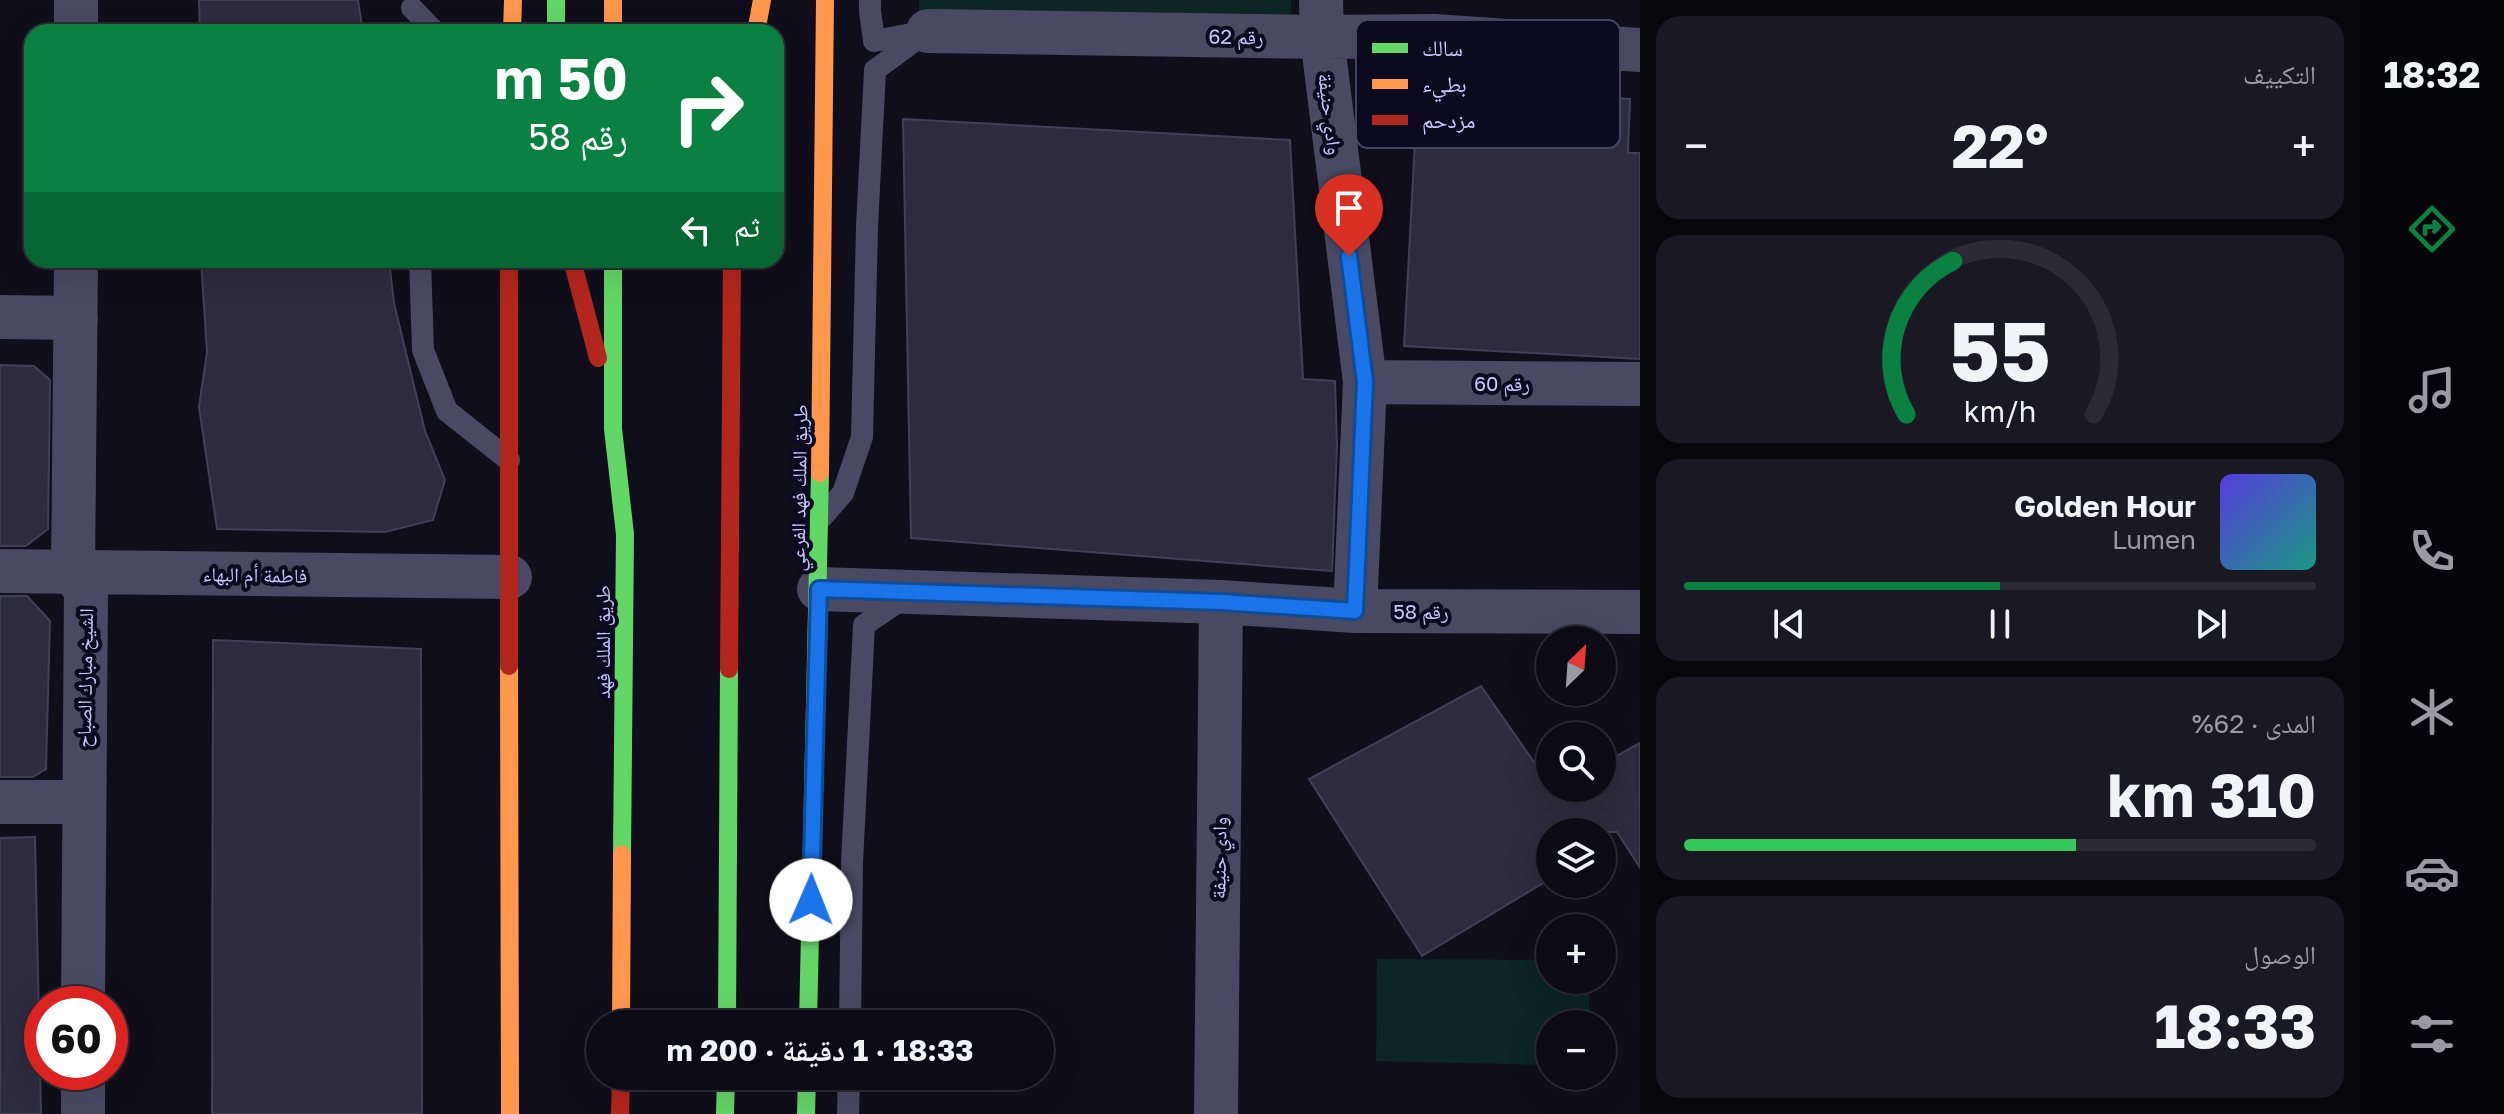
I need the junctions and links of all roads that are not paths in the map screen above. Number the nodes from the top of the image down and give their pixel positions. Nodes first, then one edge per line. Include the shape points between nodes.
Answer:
1 (76, 0) edge
2 (513, 0) edge
3 (556, 0) edge
4 (613, 0) edge
5 (762, 0) edge
6 (825, 0) edge
7 (870, 0) edge
8 (412, 4) edge
9 (1322, 18) edge
10 (1434, 18) edge
11 (76, 24) edge
12 (413, 24) edge
13 (428, 24) edge
14 (512, 24) edge
15 (556, 24) edge
16 (613, 24) edge
17 (758, 24) edge
18 (928, 31) junction
19 (1620, 47) edge
20 (1640, 50) edge
21 (76, 268) edge
22 (420, 268) edge
23 (509, 268) edge
24 (574, 268) edge
25 (613, 268) edge
26 (732, 268) edge
27 (0, 317) edge
28 (76, 318) junction
29 (1365, 382) junction
30 (1640, 384) edge
31 (613, 429) junction
32 (510, 461) junction
33 (820, 520) junction
34 (0, 571) edge
35 (73, 572) junction
36 (510, 577) junction
37 (819, 589) junction
38 (912, 592) junction
39 (1221, 602) junction
40 (1355, 611) junction
41 (1640, 612) edge
42 (0, 802) edge
43 (83, 802) junction
44 (83, 986) edge
45 (621, 1010) edge
46 (727, 1010) edge
47 (808, 1010) edge
48 (850, 1010) edge
49 (83, 1090) edge
50 (621, 1090) edge
51 (726, 1090) edge
52 (807, 1090) edge
53 (849, 1090) edge
54 (83, 1114) edge
55 (510, 1114) edge
56 (620, 1114) edge
57 (725, 1114) edge
58 (806, 1114) edge
59 (848, 1114) edge
60 (1216, 1114) edge

1 - 11 street
2 - 14 main road
3 - 15 main road
4 - 16 main road
5 - 17 main road
6 - 33 main road, طريق الملك فهد الفرعي
7 - 18 lane, رقم 62 via 874,41
8 - 12 lane
8 - 13 lane
9 - 10 street, رقم 62
9 - 18 street, رقم 62
9 - 29 street, وادي حنيفة
18 - 33 lane via 875,70 862,437 843,493
19 - 20 street, رقم 62
21 - 28 street, الشيخ مبارك الصباح
22 - 32 lane via 423,350 447,411
23 - 32 main road
24 - 31 main road
25 - 31 main road, طريق الملك فهد
26 - 46 main road
27 - 28 street
28 - 35 street, الشيخ مبارك الصباح
29 - 30 street, رقم 60
29 - 40 street, وادي حنيفة
31 - 45 main road, طريق الملك فهد via 625,534
32 - 36 main road
33 - 37 main road, طريق الملك فهد الفرعي
34 - 35 street, فاطمة أم البهاء
35 - 36 street, فاطمة أم البهاء
35 - 43 street, الشيخ مبارك الصباح via 86,590
36 - 55 main road
37 - 38 street, رقم 58
37 - 47 main road, طريق الملك فهد الفرعي
38 - 39 street, رقم 58
38 - 48 lane via 864,625
39 - 40 street, رقم 58
39 - 60 street, وادي حنيفة
40 - 41 street, رقم 58
42 - 43 street
43 - 44 street, الشيخ مبارك الصباح
49 - 54 street
50 - 56 main road
51 - 57 main road
52 - 58 main road
53 - 59 lane

